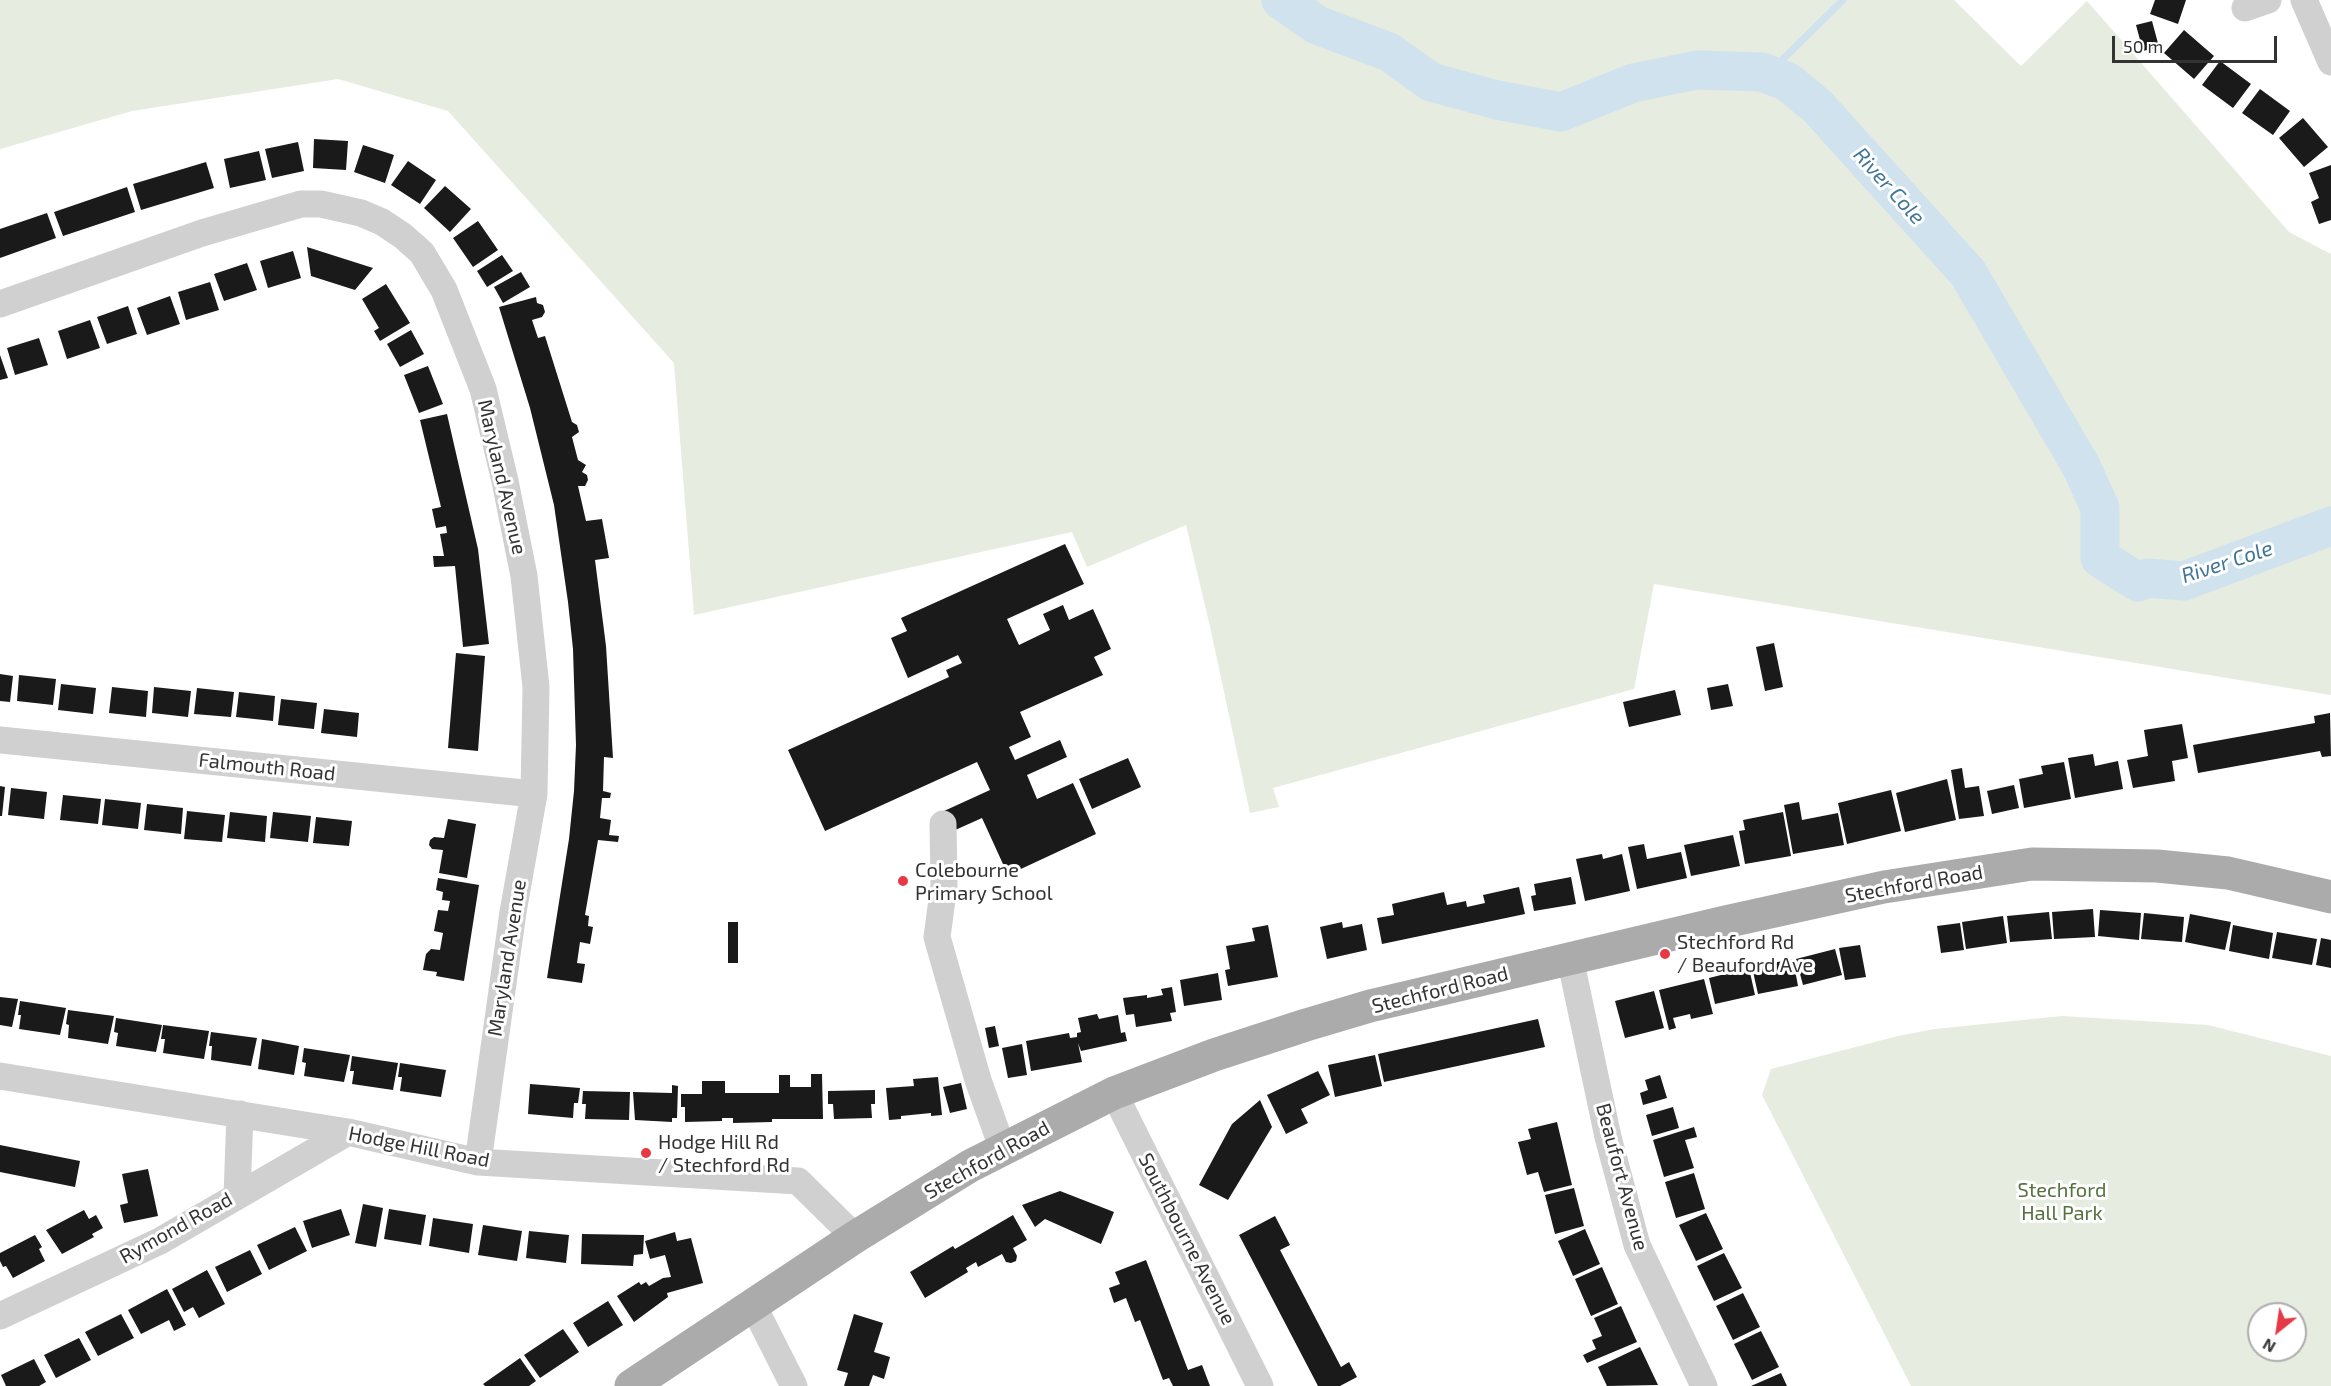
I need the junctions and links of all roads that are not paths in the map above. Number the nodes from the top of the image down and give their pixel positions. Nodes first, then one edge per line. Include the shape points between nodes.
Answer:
1 (2304, 0) edge
2 (2331, 62) edge
3 (0, 304) edge
4 (0, 740) edge
5 (534, 794) junction
6 (943, 824) dead end
7 (2331, 897) edge
8 (1570, 958) junction
9 (0, 1076) edge
10 (1114, 1093) junction
11 (240, 1114) junction
12 (348, 1132) junction
13 (1003, 1150) junction
14 (478, 1162) junction
15 (237, 1195) junction
16 (855, 1237) junction
17 (753, 1305) junction
18 (0, 1316) edge
19 (631, 1386) edge
20 (794, 1386) edge
21 (1260, 1386) edge
22 (1704, 1386) edge

1 - 2 street
3 - 5 street, Maryland Avenue via 202,233 301,204 351,210 382,222 422,253 444,290 483,389 505,481 524,576 536,687
4 - 5 street, Falmouth Road
5 - 14 street, Maryland Avenue via 513,912
6 - 13 street via 944,885 937,937 978,1080
7 - 8 main road, Stechford Road via 2228,873 2147,865 2032,864 1884,887
8 - 10 main road, Stechford Road via 1370,1006 1214,1055
8 - 22 street, Beaufort Avenue via 1608,1137 1637,1245
9 - 11 street, Hodge Hill Road
10 - 13 main road, Stechford Road
10 - 21 street, Southbourne Avenue
11 - 12 street, Hodge Hill Road
11 - 15 street
12 - 14 street, Hodge Hill Road
12 - 15 street, Rymond Road
13 - 16 main road, Stechford Road
14 - 16 street, Hodge Hill Road via 798,1181
15 - 18 street, Rymond Road via 160,1241
16 - 17 main road, Stechford Road
17 - 19 main road, Stechford Road
17 - 20 street

